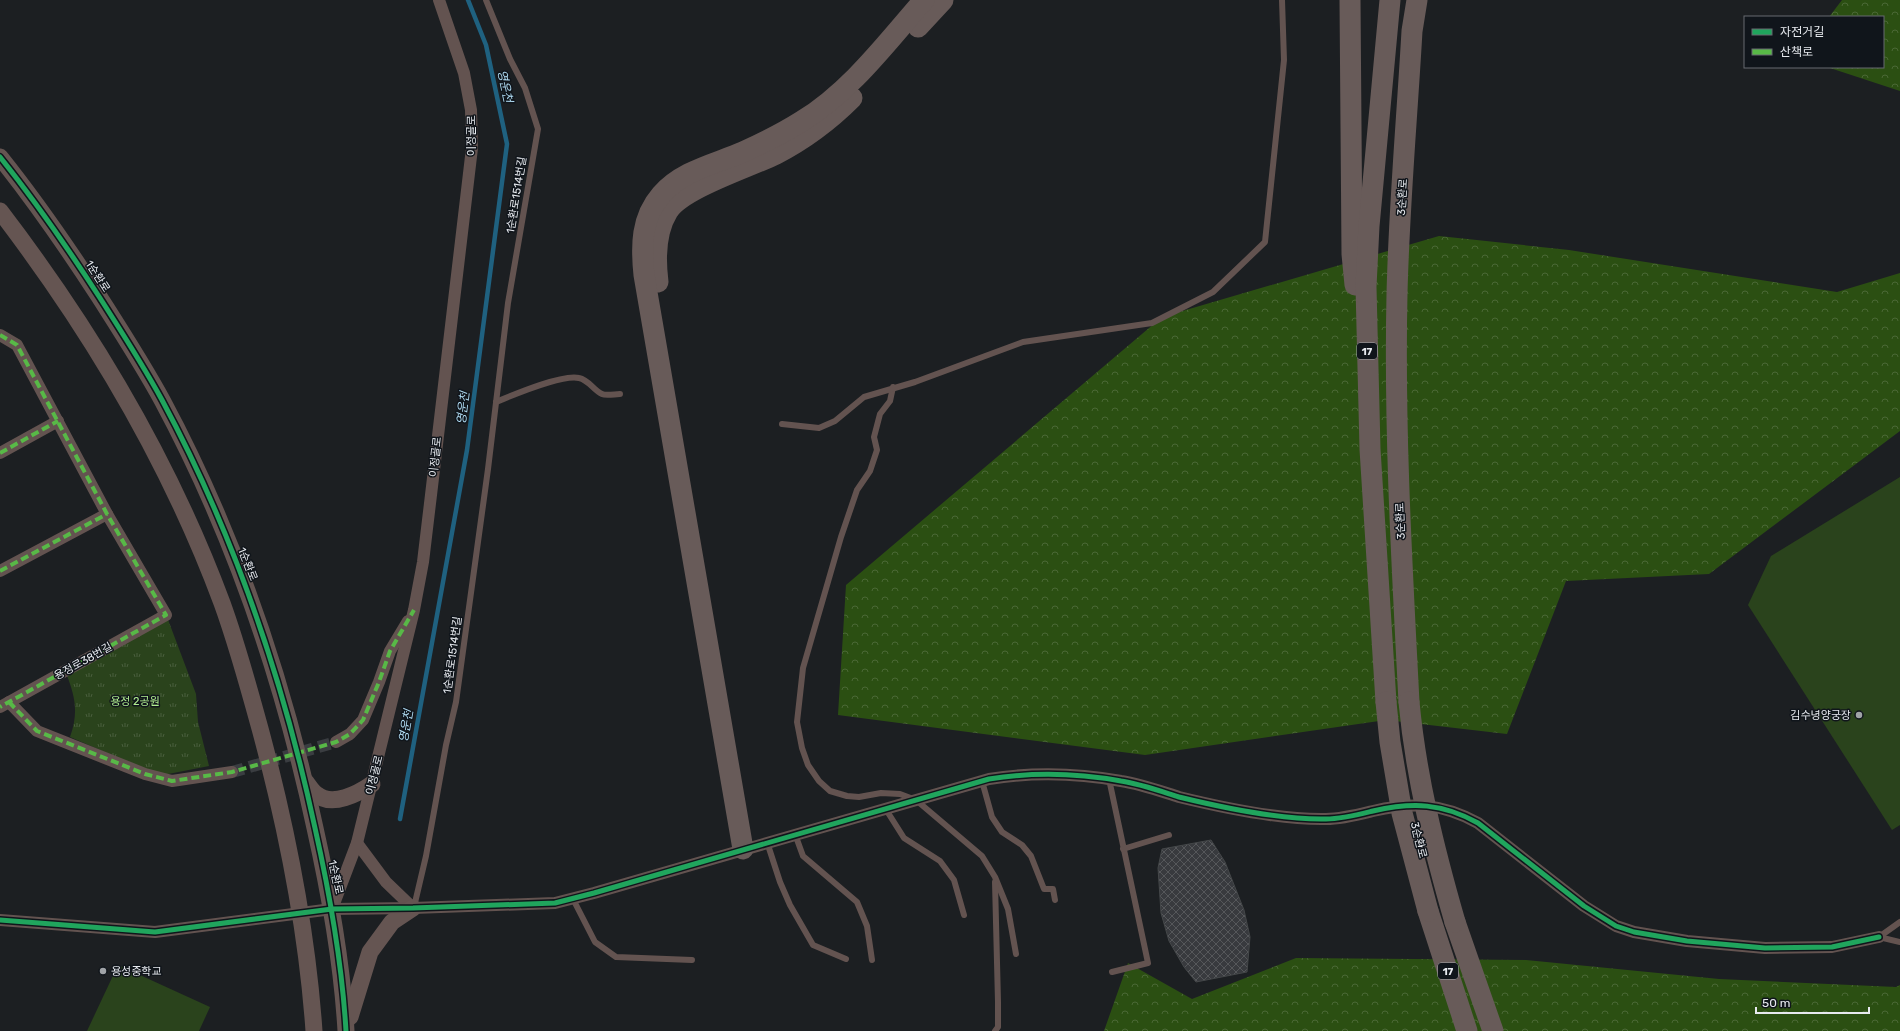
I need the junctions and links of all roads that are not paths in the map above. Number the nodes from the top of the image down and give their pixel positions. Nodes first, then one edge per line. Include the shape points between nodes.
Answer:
1 (439, 0) edge
2 (486, 0) edge
3 (924, 0) edge
4 (943, 0) edge
5 (1282, 0) edge
6 (1350, 0) edge
7 (1390, 0) edge
8 (1417, 0) edge
9 (0, 157) edge
10 (0, 212) edge
11 (0, 335) edge
12 (893, 387) junction
13 (620, 394) dead end
14 (496, 402) junction
15 (58, 421) junction
16 (782, 424) dead end
17 (1369, 428) junction
18 (0, 452) edge
19 (107, 514) junction
20 (0, 571) edge
21 (414, 610) junction
22 (5, 704) edge
23 (336, 742) tunnel mouth
24 (232, 772) tunnel mouth
25 (1109, 779) junction
26 (982, 781) junction
27 (306, 782) junction
28 (372, 784) junction
29 (916, 800) junction
30 (885, 808) junction
31 (795, 834) junction
32 (1169, 835) dead end
33 (357, 843) junction
34 (754, 846) junction
35 (1123, 849) junction
36 (995, 877) junction
37 (573, 899) junction
38 (1055, 900) dead end
39 (413, 908) junction
40 (332, 909) junction
41 (964, 915) dead end
42 (0, 920) edge
43 (1900, 922) edge
44 (1879, 937) junction
45 (1900, 942) edge
46 (1016, 954) dead end
47 (846, 959) dead end
48 (692, 960) dead end
49 (872, 960) dead end
50 (1112, 972) dead end
51 (314, 1031) edge
52 (346, 1031) edge
53 (995, 1031) edge
54 (1468, 1031) edge
55 (1493, 1031) edge

1 - 21 street, 이정골로 via 464,73 471,110 472,148 431,495
2 - 14 lane, 1순환로1514번길 via 525,88 538,129 508,303
3 - 34 highway via 859,73 830,100 803,120 750,148 683,176 670,185 649,213 643,234 644,275
4 - 34 highway via 845,105 813,133 776,154 684,196 669,209 660,229 656,261 667,338
5 - 12 lane via 1284,60 1265,242 1213,292 1152,323 1023,342 915,382
6 - 17 highway via 1352,254
7 - 17 highway, 3순환로 / 17 via 1368,233 1366,288
8 - 55 highway, 3순환로 / 17, bridge via 1412,31 1396,337 1398,482 1409,702 1424,805 1455,922
9 - 27 street, 1순환로 via 73,256 119,328 162,400 194,464 253,604 282,694
10 - 51 street via 39,262 88,335 167,478 222,603 244,670 279,800 298,892 308,958
11 - 15 street via 17,345
12 - 16 lane via 864,397 835,421 819,428
12 - 29 lane via 890,401 880,414 874,437 877,450 870,471 857,490 841,537 804,668 797,722 808,765 830,791 859,797 881,793 900,794
13 - 14 lane via 601,394 586,380 578,377 525,390
14 - 39 lane, 1순환로1514번길 via 456,702 426,856
15 - 18 street
15 - 19 street
17 - 54 highway, 3순환로 / 17, bridge via 1375,552 1390,742 1402,813 1428,911
19 - 20 street
19 - 22 street, 용정로38번길 via 166,615
21 - 23 street via 390,651 363,720 350,734
21 - 28 street, 이정골로
22 - 24 street via 37,731 145,774 172,781
25 - 26 street via 1052,774 1006,776
25 - 35 lane
25 - 44 street via 1218,805 1305,818 1346,817 1405,806 1433,806 1446,809 1478,823 1599,917 1634,932 1687,941 1766,948 1832,947
26 - 29 street
26 - 38 lane via 992,817 1002,832 1022,845 1030,856 1044,889 1053,889
27 - 28 street via 317,796 329,799 344,799
27 - 40 street, 1순환로
28 - 33 street, 이정골로
29 - 30 street
29 - 36 lane via 982,856
30 - 31 street
30 - 41 lane via 904,838 940,861 954,880
31 - 34 street
31 - 49 lane via 803,856 857,902 866,926
32 - 35 lane
33 - 39 street via 386,882
33 - 40 street, 이정골로
34 - 37 street
34 - 47 lane via 780,882 813,945
35 - 50 lane via 1148,963
36 - 46 lane via 1008,909
36 - 53 lane via 998,1002 998,1027
37 - 39 street via 554,903
37 - 48 lane via 595,942 616,957
39 - 40 street
39 - 52 street via 392,922 370,952
40 - 42 street via 155,932
40 - 52 street, 1순환로 via 343,979
43 - 44 lane
44 - 45 lane

